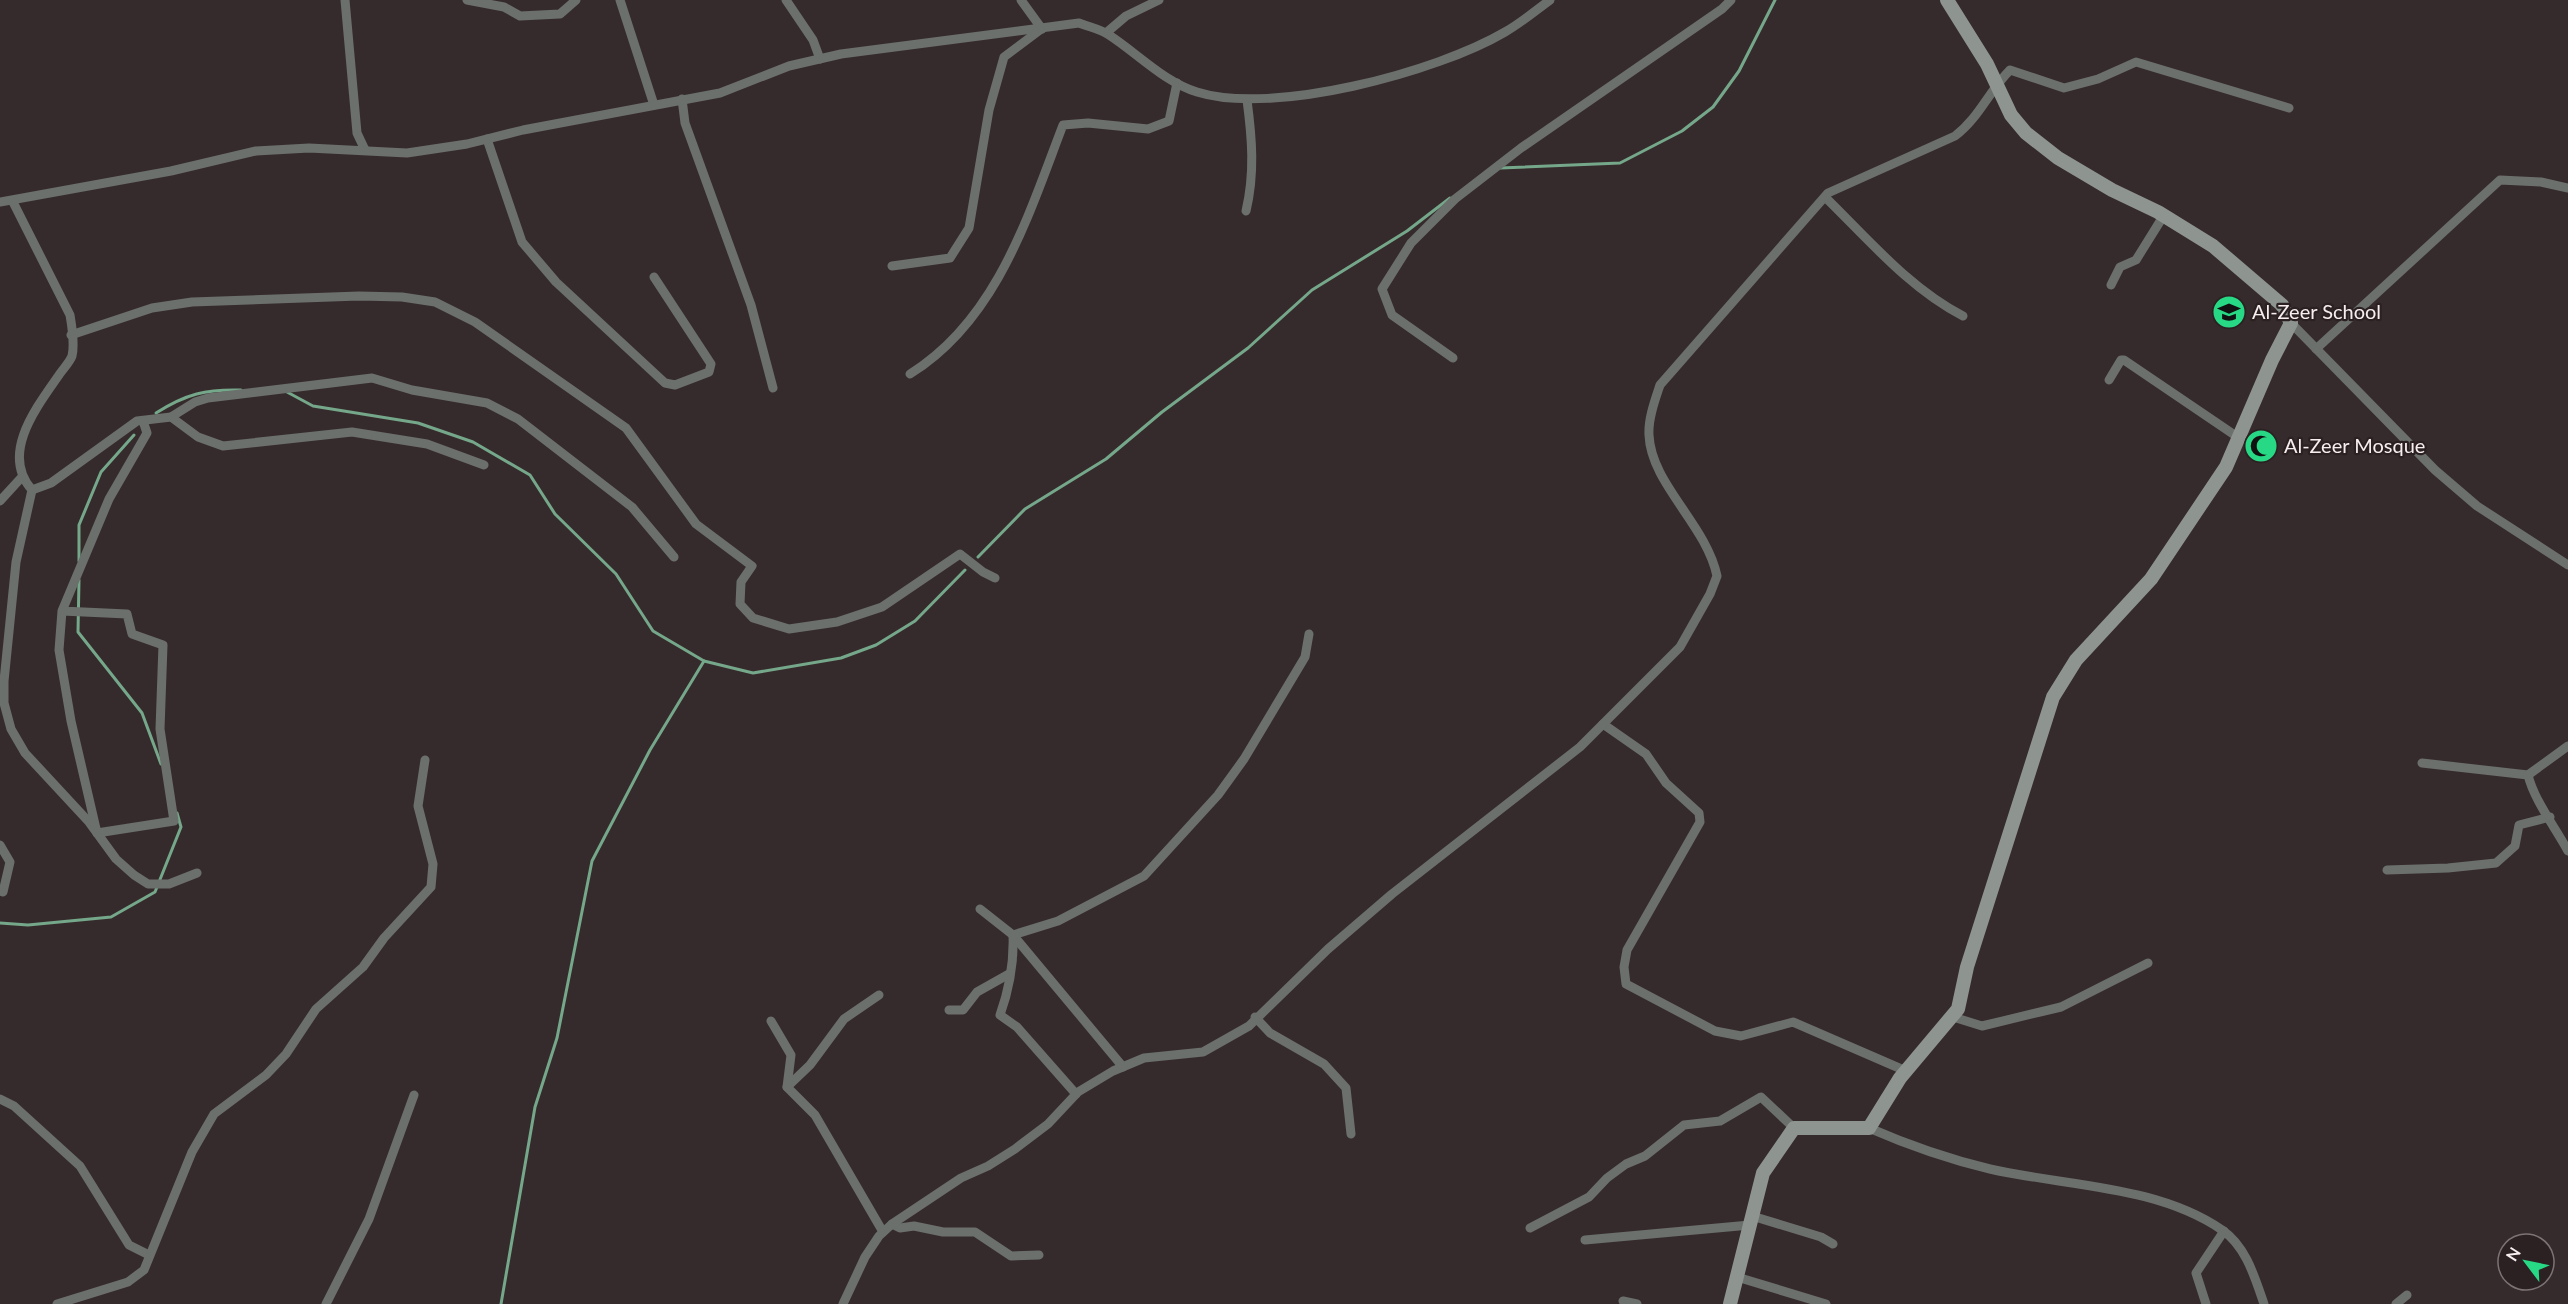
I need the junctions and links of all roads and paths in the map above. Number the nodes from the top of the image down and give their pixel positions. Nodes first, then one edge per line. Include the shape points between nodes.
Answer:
1 (345, 0) edge
2 (467, 0) edge
3 (576, 0) edge
4 (620, 0) edge
5 (786, 0) edge
6 (1022, 0) edge
7 (1159, 0) edge
8 (1550, 0) edge
9 (1731, 0) edge
10 (1947, 0) edge
11 (1143, 3) edge
12 (1042, 29) junction
13 (1106, 33) junction
14 (820, 59) junction
15 (1997, 83) junction
16 (1177, 84) junction
17 (682, 99) junction
18 (1247, 100) junction
19 (654, 105) junction
20 (2289, 108) dead end
21 (488, 139) junction
22 (364, 150) junction
23 (2568, 188) edge
24 (1825, 197) junction
25 (0, 202) edge
26 (13, 202) junction
27 (1246, 211) dead end
28 (2164, 215) junction
29 (892, 266) dead end
30 (654, 277) dead end
31 (2111, 285) dead end
32 (1963, 316) dead end
33 (2291, 323) junction
34 (71, 335) junction
35 (2316, 349) junction
36 (1453, 358) dead end
37 (910, 374) dead end
38 (2109, 380) dead end
39 (773, 388) dead end
40 (171, 417) junction
41 (143, 421) junction
42 (2238, 438) junction
43 (484, 465) dead end
44 (21, 478) junction
45 (32, 490) junction
46 (0, 501) edge
47 (674, 557) dead end
48 (2568, 565) edge
49 (995, 578) dead end
50 (62, 611) junction
51 (1309, 634) dead end
52 (1603, 724) junction
53 (2568, 746) edge
54 (425, 760) dead end
55 (2422, 764) dead end
56 (2528, 775) junction
57 (2550, 817) junction
58 (97, 833) junction
59 (0, 845) edge
60 (2568, 851) edge
61 (2387, 870) dead end
62 (197, 873) dead end
63 (0, 891) edge
64 (980, 909) dead end
65 (1013, 935) junction
66 (2148, 963) dead end
67 (1009, 974) junction
68 (879, 995) dead end
69 (949, 1010) dead end
70 (1953, 1017) junction
71 (1256, 1018) junction
72 (771, 1021) dead end
73 (1123, 1067) junction
74 (1906, 1071) junction
75 (787, 1087) junction
76 (1076, 1094) junction
77 (414, 1095) dead end
78 (0, 1099) edge
79 (1794, 1128) junction
80 (1869, 1128) junction
81 (1351, 1134) dead end
82 (1751, 1220) junction
83 (892, 1224) junction
84 (1530, 1228) dead end
85 (2224, 1231) junction
86 (883, 1232) junction
87 (1585, 1240) dead end
88 (1833, 1244) dead end
89 (149, 1255) junction
90 (1039, 1255) dead end
91 (1737, 1277) junction
92 (2407, 1295) dead end
93 (1623, 1300) dead end
94 (57, 1304) edge
95 (326, 1304) edge
96 (843, 1304) edge
97 (1636, 1304) edge
98 (1730, 1304) edge
99 (1826, 1304) edge
100 (2206, 1304) edge
101 (2264, 1304) edge
102 (2396, 1304) edge

1 - 22 street via 357,133
2 - 3 street via 504,7 520,16 560,14
4 - 19 street
5 - 14 street via 813,40
6 - 12 street
7 - 11 street
8 - 18 street via 1506,32 1450,58 1377,82
9 - 36 street via 1455,199 1411,243 1382,289 1392,315
10 - 15 street
11 - 13 street
12 - 13 street via 1079,23
12 - 14 street via 904,44
12 - 29 street via 1004,57 989,110 969,228 950,258
13 - 16 street
14 - 17 street via 789,66 720,93
15 - 20 street via 2010,70 2064,88 2098,79 2136,62
15 - 24 street via 1975,118 1955,136 1862,176
15 - 28 street via 2011,115 2026,133 2058,158
16 - 18 street via 1196,92
16 - 37 street via 1169,121 1148,129 1088,123 1062,125 1016,248 959,335 934,359
17 - 19 street
17 - 39 street via 685,123 751,305
18 - 27 street via 1253,147
19 - 21 street
21 - 22 street via 407,153
21 - 30 street via 522,242 565,290 665,383 675,385 709,372 711,364
22 - 26 street via 256,151
23 - 35 street via 2500,180
24 - 32 street via 1912,282
24 - 52 street via 1660,385 1649,435 1656,464 1707,546 1717,576 1680,647
25 - 26 street
26 - 34 street via 70,315
28 - 31 street via 2136,260 2120,267
28 - 33 street via 2222,254 2282,305
33 - 35 street
33 - 42 street
34 - 44 street via 72,356 23,433 16,458
34 - 49 street via 152,308 192,302 359,296 435,302 475,322 626,428 696,524 752,566 741,582 740,604 753,618 789,629 837,622 882,607 960,554
35 - 48 street via 2477,506
38 - 42 street via 2124,360
40 - 41 street
40 - 43 street via 198,437 223,446 352,432 427,444
40 - 47 street via 208,398 372,378 412,390 487,403 518,419 632,507
41 - 45 street via 137,421 51,483
41 - 50 street via 147,433 109,499
42 - 70 street via 2226,467 2151,579 2076,660 2053,698
44 - 45 street
44 - 46 street
45 - 58 street via 16,562 4,703 11,729 25,753
50 - 58 street via 59,650
50 - 58 street via 127,614 132,634 163,645 160,729 174,821
51 - 65 street via 1305,657 1244,759 1218,795 1144,876 1058,921
52 - 71 street via 1543,779 1392,894
52 - 74 street via 1646,754 1666,783 1699,813 1700,822 1627,950 1626,984 1715,1031 1742,1036 1793,1022
53 - 56 street
54 - 89 street via 418,806 433,864 431,887 363,967 316,1009 267,1075 214,1114 192,1152
55 - 56 street
56 - 57 street via 2532,791
57 - 60 street
57 - 61 street via 2519,825 2515,846 2496,863
58 - 62 street via 116,859 148,884 169,884
59 - 63 street via 10,862 3,892
64 - 65 street
65 - 67 street
65 - 73 street
66 - 70 street via 2061,1007 1983,1026
67 - 69 street via 977,992 963,1010
67 - 76 street via 1008,993 1000,1015 1017,1027
68 - 75 street via 844,1019 810,1065
70 - 74 street
71 - 73 street via 1203,1052 1158,1055
71 - 81 street via 1270,1033 1324,1064 1346,1088
72 - 75 street via 791,1055
73 - 76 street
74 - 80 street
75 - 86 street via 814,1115
76 - 83 street via 1048,1124 1015,1149 961,1178
77 - 95 street via 369,1219
78 - 89 street via 14,1106 80,1166 129,1245
79 - 80 street
79 - 82 street via 1763,1173
79 - 84 street via 1761,1097 1720,1120 1684,1125 1645,1156 1607,1178 1589,1197
80 - 85 street via 1990,1169 2141,1197 2194,1215
82 - 87 street
82 - 88 street via 1821,1237
82 - 91 street
83 - 86 street
83 - 90 street via 900,1228 975,1232 1011,1256
85 - 100 street via 2196,1273
85 - 101 street via 2248,1260
86 - 96 street via 865,1257
89 - 94 street via 144,1270 128,1282
91 - 98 street
91 - 99 street
92 - 102 street
93 - 97 street

